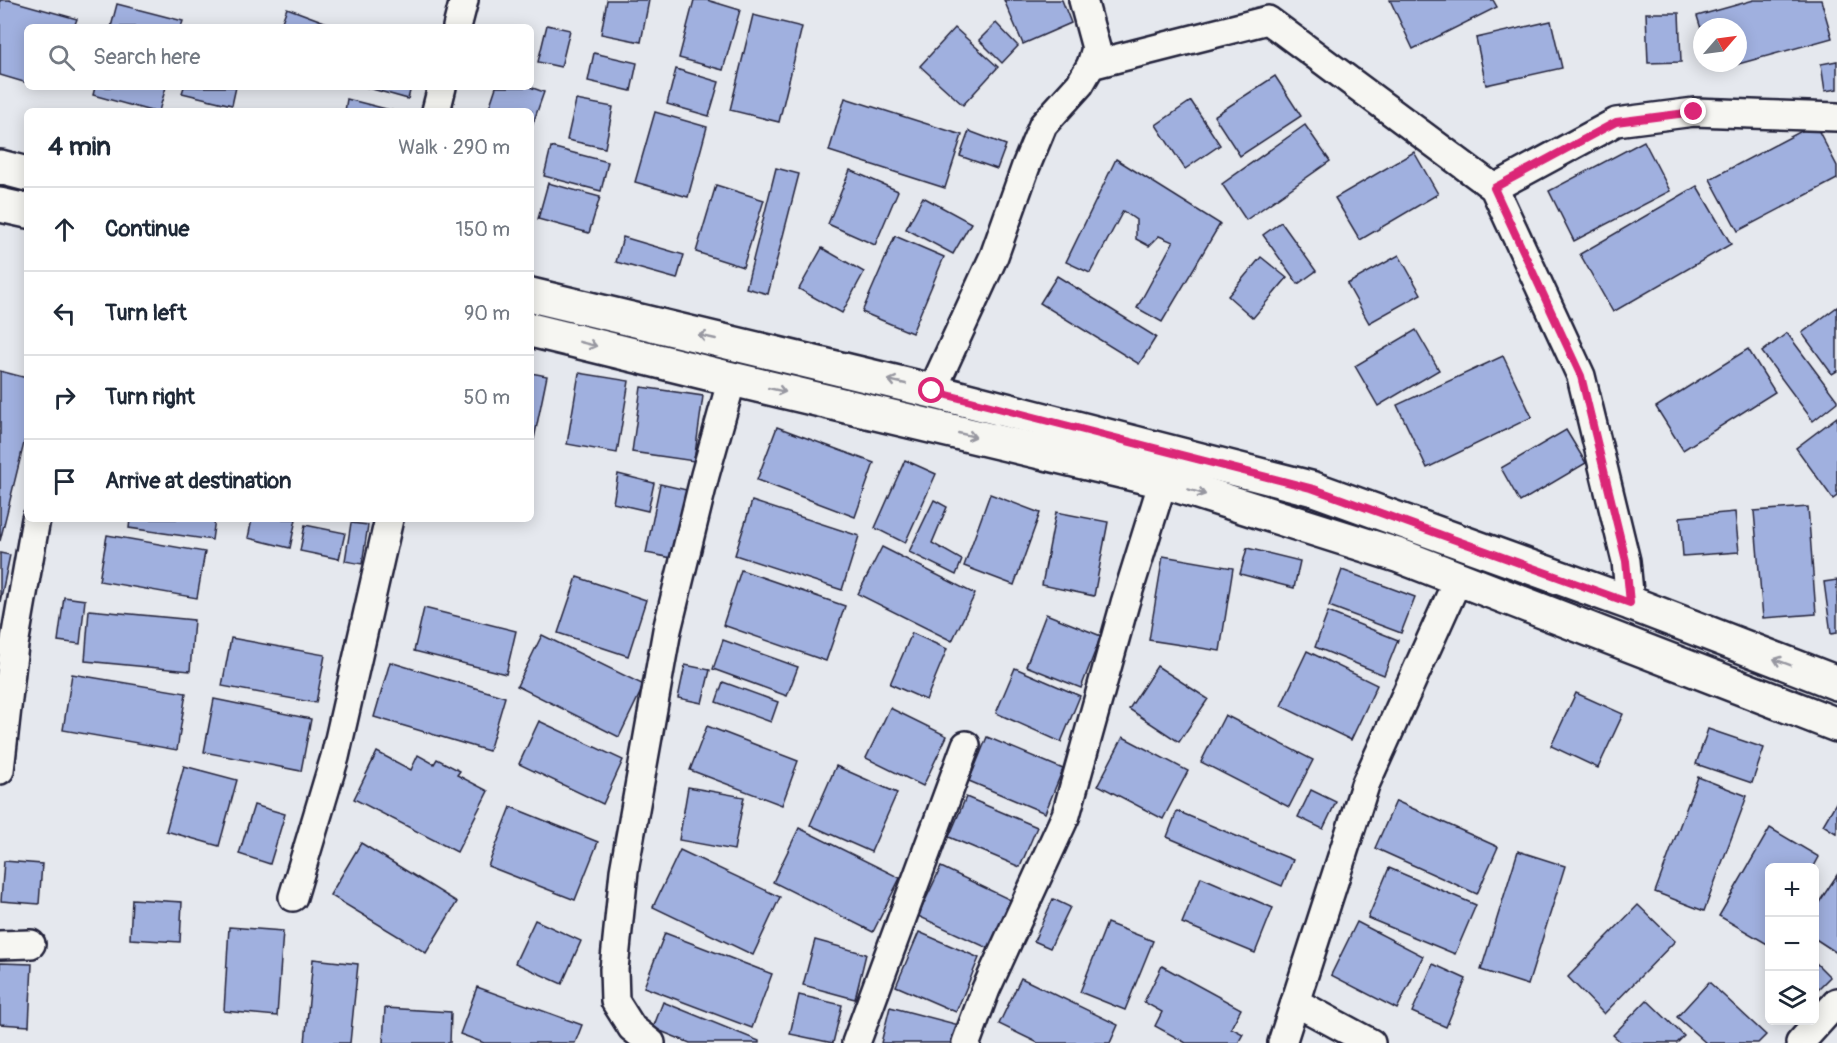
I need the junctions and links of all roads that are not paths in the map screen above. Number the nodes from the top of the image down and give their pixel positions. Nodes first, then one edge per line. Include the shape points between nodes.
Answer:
1 (464, 0) edge
2 (1083, 0) edge
3 (458, 24) edge
4 (1091, 65) junction
5 (441, 90) edge
6 (437, 108) edge
7 (1837, 117) edge
8 (0, 167) edge
9 (24, 173) edge
10 (1494, 188) junction
11 (0, 205) edge
12 (24, 210) edge
13 (534, 296) edge
14 (534, 331) edge
15 (732, 380) junction
16 (932, 391) junction
17 (1163, 481) junction
18 (35, 522) edge
19 (387, 522) edge
20 (1458, 579) junction
21 (1630, 603) junction
22 (1837, 683) edge
23 (1837, 725) edge
24 (966, 745) dead end
25 (0, 770) edge
26 (293, 897) dead end
27 (31, 944) dead end
28 (0, 945) edge
29 (1295, 1002) junction
30 (1837, 1002) edge
31 (651, 1043) edge
32 (856, 1043) edge
33 (966, 1043) edge
34 (1282, 1043) edge
35 (1371, 1043) edge
36 (1800, 1043) edge

1 - 3 street
2 - 4 street via 1096,48
4 - 10 street via 1268,20
4 - 16 street via 1080,84 1043,125 994,256
5 - 6 street
7 - 10 street via 1694,112 1616,122
8 - 9 street
10 - 21 street via 1581,376 1626,561
11 - 12 street
16 -> 13 street
14 -> 15 street
15 -> 17 street
15 - 31 street via 666,630 624,871 614,969 615,1001 632,1028
16 - 21 street via 1314,489
17 -> 20 street via 1400,556
17 - 33 street via 1066,815 986,989
18 - 25 street via 14,645
19 - 26 street via 335,757
20 - 23 street
20 - 29 street via 1365,785
22 -> 21 street
24 - 32 street
27 - 28 street
29 - 34 street
29 - 35 street
30 - 36 street

